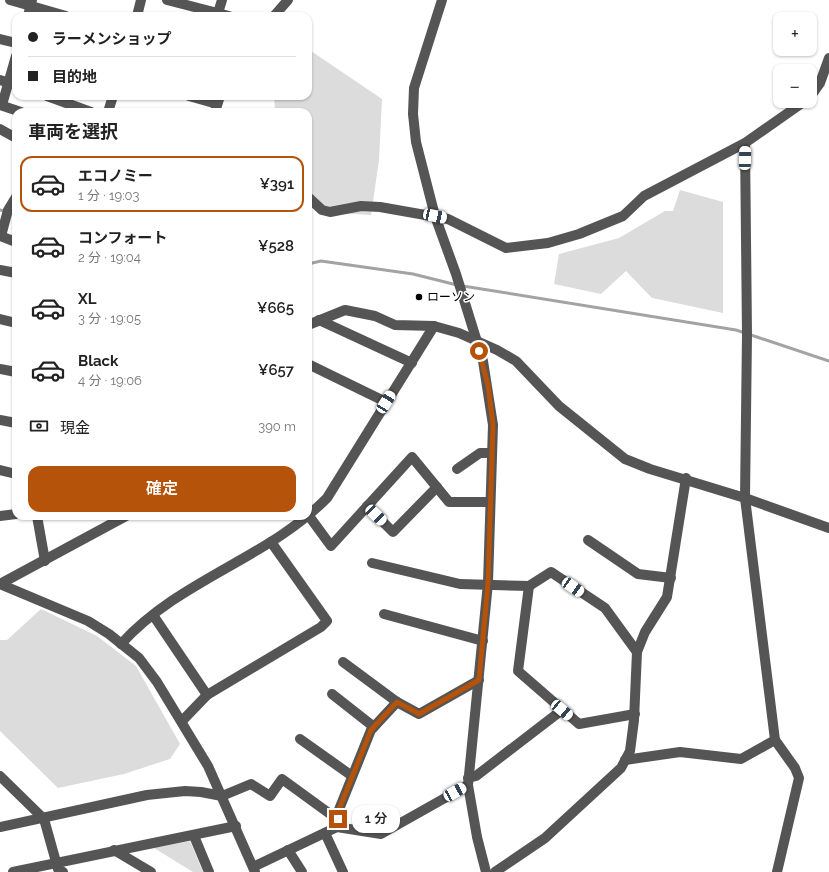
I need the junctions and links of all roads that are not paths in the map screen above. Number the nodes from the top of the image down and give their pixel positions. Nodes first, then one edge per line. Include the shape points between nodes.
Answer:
1 (10, 0) edge
2 (142, 0) edge
3 (167, 0) edge
4 (222, 0) edge
5 (288, 0) edge
6 (442, 0) edge
7 (32, 3) edge
8 (56, 12) edge
9 (138, 12) edge
10 (214, 12) edge
11 (218, 12) edge
12 (278, 12) edge
13 (0, 39) edge
14 (12, 42) edge
15 (829, 58) edge
16 (12, 69) edge
17 (8, 82) edge
18 (817, 87) edge
19 (58, 100) edge
20 (203, 100) edge
21 (217, 104) edge
22 (1, 105) edge
23 (80, 108) edge
24 (795, 108) edge
25 (12, 109) edge
26 (1, 133) edge
27 (12, 137) edge
28 (745, 144) junction
29 (312, 201) edge
30 (12, 204) edge
31 (435, 216) junction
32 (0, 236) edge
33 (12, 240) edge
34 (0, 270) edge
35 (12, 272) edge
36 (0, 319) edge
37 (320, 320) junction
38 (12, 322) edge
39 (312, 323) edge
40 (434, 326) junction
41 (476, 340) junction
42 (412, 363) junction
43 (312, 366) edge
44 (0, 369) edge
45 (12, 371) edge
46 (386, 402) junction
47 (0, 420) edge
48 (12, 422) edge
49 (492, 453) junction
50 (457, 469) dead end
51 (0, 470) edge
52 (12, 473) edge
53 (686, 478) junction
54 (437, 487) junction
55 (745, 498) junction
56 (490, 502) junction
57 (367, 506) junction
58 (312, 513) edge
59 (12, 514) edge
60 (0, 516) edge
61 (38, 520) edge
62 (119, 520) edge
63 (303, 520) edge
64 (312, 520) edge
65 (829, 528) edge
66 (588, 540) dead end
67 (270, 542) junction
68 (45, 561) junction
69 (372, 564) dead end
70 (671, 578) junction
71 (488, 583) junction
72 (0, 584) edge
73 (528, 586) junction
74 (384, 614) dead end
75 (153, 615) junction
76 (483, 641) junction
77 (121, 644) junction
78 (637, 652) junction
79 (343, 662) dead end
80 (479, 680) junction
81 (332, 694) dead end
82 (206, 695) junction
83 (397, 702) junction
84 (562, 710) junction
85 (634, 714) junction
86 (182, 721) junction
87 (374, 727) junction
88 (300, 739) dead end
89 (775, 740) junction
90 (625, 760) junction
91 (0, 776) edge
92 (352, 776) junction
93 (468, 782) junction
94 (222, 796) junction
95 (44, 819) junction
96 (337, 823) junction
97 (236, 826) junction
98 (0, 827) edge
99 (325, 833) junction
100 (194, 836) junction
101 (114, 850) junction
102 (288, 850) junction
103 (56, 863) junction
104 (254, 869) edge
105 (13, 872) edge
106 (63, 872) edge
107 (151, 872) edge
108 (209, 872) edge
109 (302, 872) edge
110 (343, 872) edge
111 (486, 872) edge
112 (495, 872) edge
113 (777, 872) edge

1 - 7 street
2 - 9 street
3 - 10 street
4 - 11 street
5 - 12 street
6 - 31 street via 414,88 412,114 416,142
7 - 8 street
13 - 14 street
15 - 18 street
16 - 17 street
17 - 22 street
19 - 23 street
20 - 21 street
22 - 25 street
24 - 28 street
26 - 27 street
28 - 31 street via 644,196 623,216 579,234 548,243 506,248 448,219
28 - 55 street
29 - 31 street via 322,210 330,212 361,206
30 - 32 street
31 - 41 street
32 - 33 street
34 - 35 street
36 - 38 street
37 - 39 street
37 - 40 street via 345,310 375,316 395,325
37 - 42 street
40 - 41 street
40 - 42 street
41 - 49 street via 488,385 493,425
41 - 53 street via 516,362 559,406 625,459 650,469
42 - 46 street
43 - 46 street
44 - 45 street
46 - 58 street via 327,498
47 - 48 street
49 - 50 street via 480,453
49 - 56 street
51 - 52 street
53 - 55 street
53 - 70 street
54 - 56 street via 449,502
54 - 57 street via 393,532
54 - 57 street via 412,457
55 - 65 street
55 - 89 street
56 - 71 street
57 - 64 street via 331,546
59 - 60 street
61 - 68 street
62 - 68 street
63 - 67 street
66 - 70 street via 638,574
67 - 75 street via 250,556 184,592
67 - 82 street via 327,621
68 - 72 street
69 - 71 street via 460,584
70 - 78 street via 667,597 645,632
71 - 73 street
71 - 76 street
72 - 77 street via 88,621
73 - 78 street via 551,572 605,608
73 - 84 street via 518,671
74 - 76 street
75 - 77 street
75 - 82 street
76 - 80 street
77 - 86 street via 139,658
78 - 85 street
79 - 83 street
80 - 83 street via 419,714
80 - 93 street
81 - 87 street
82 - 86 street
83 - 87 street
84 - 85 street via 579,724
84 - 93 street
85 - 90 street via 630,751
86 - 94 street
87 - 92 street
88 - 92 street
89 - 90 street via 741,760 680,752
89 - 113 street via 795,768 798,778
90 - 112 street via 621,768 545,838
91 - 95 street
92 - 96 street via 338,812
93 - 96 street via 381,834
93 - 111 street
94 - 95 street via 185,791 147,796
94 - 96 street via 251,784 270,796 282,779
94 - 97 street
95 - 98 street
95 - 103 street
96 - 99 street
97 - 100 street
97 - 104 street
99 - 102 street
99 - 110 street
100 - 101 street
100 - 108 street
101 - 103 street
101 - 107 street
102 - 104 street
102 - 109 street
103 - 105 street
103 - 106 street via 58,869

